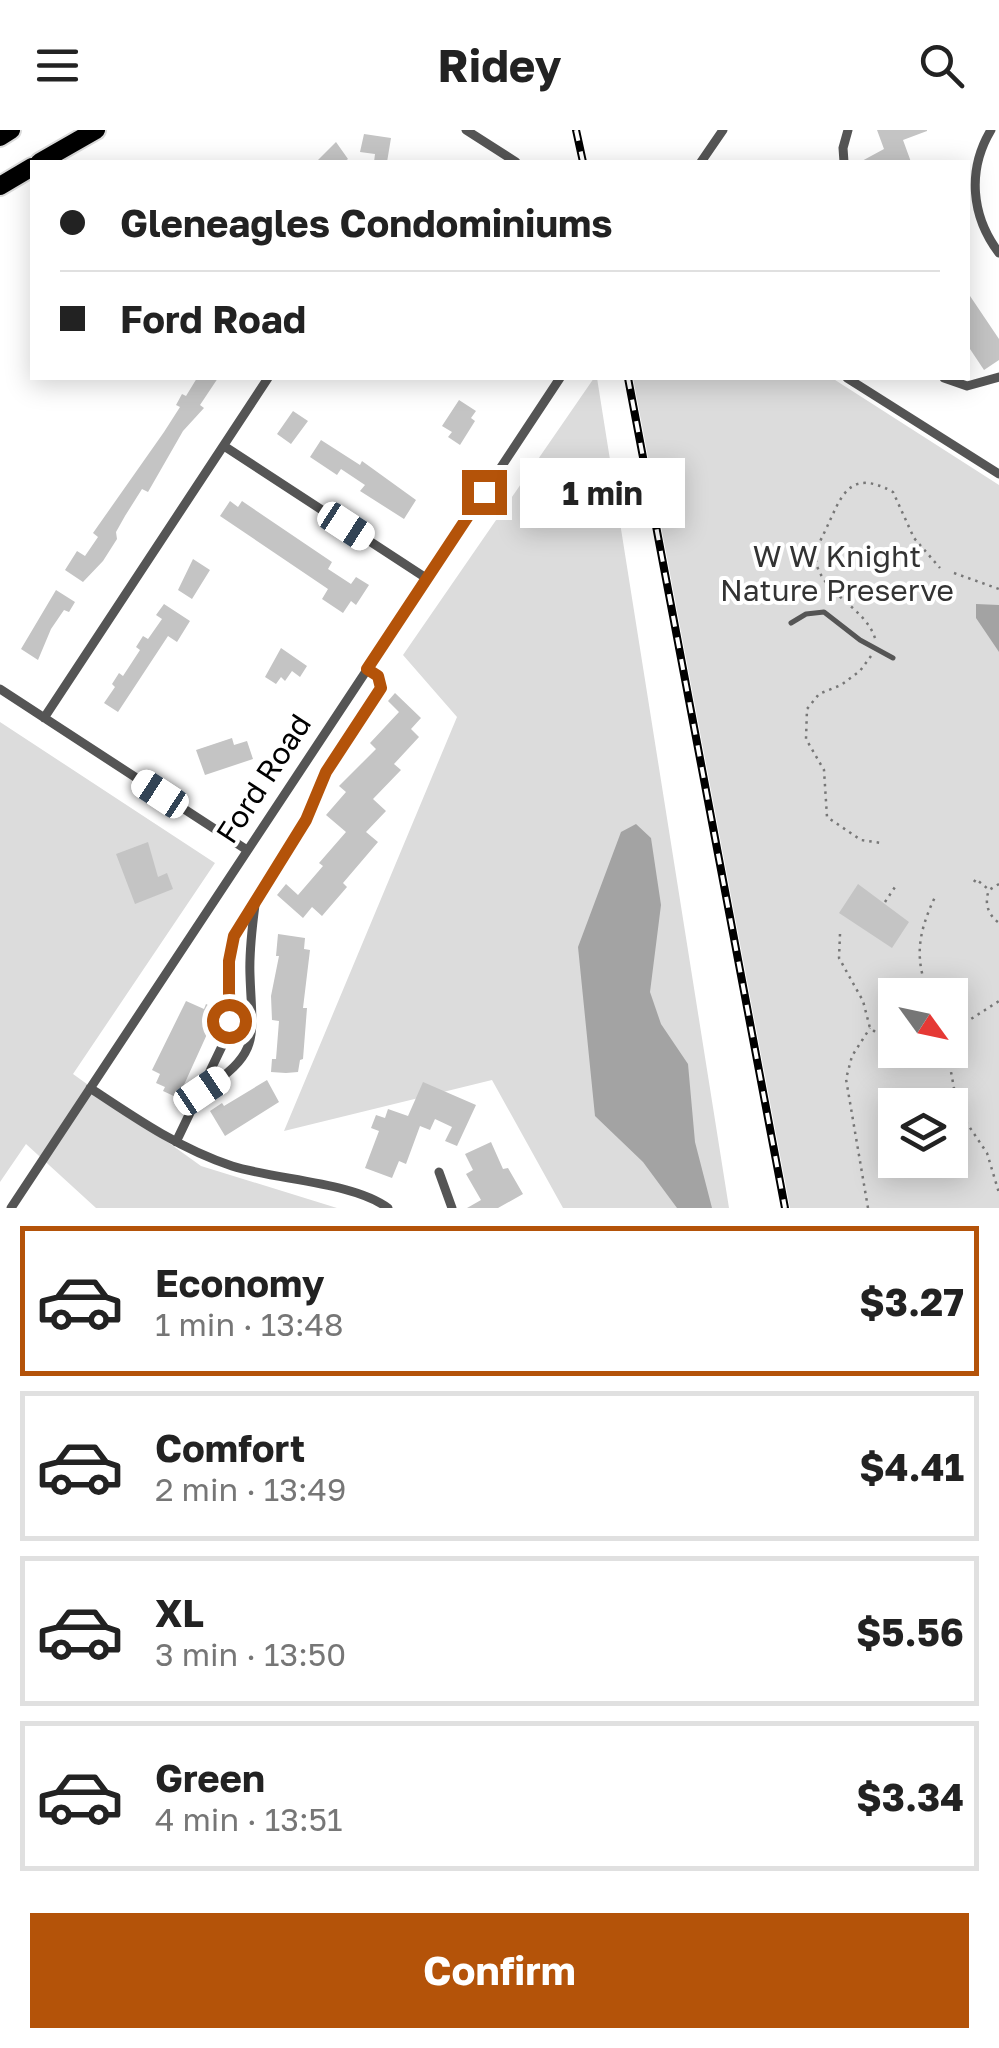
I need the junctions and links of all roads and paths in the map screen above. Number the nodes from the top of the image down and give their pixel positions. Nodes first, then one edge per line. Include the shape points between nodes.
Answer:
1 (12, 130) edge
2 (96, 130) edge
3 (466, 130) edge
4 (723, 130) edge
5 (848, 130) edge
6 (990, 130) edge
7 (0, 137) edge
8 (44, 160) edge
9 (513, 160) edge
10 (702, 160) edge
11 (844, 160) edge
12 (30, 168) edge
13 (0, 186) edge
14 (999, 253) edge
15 (999, 377) edge
16 (267, 380) edge
17 (559, 380) edge
18 (852, 380) edge
19 (870, 380) edge
20 (950, 380) edge
21 (864, 388) junction
22 (224, 446) junction
23 (999, 474) edge
24 (954, 573) dead end
25 (426, 578) junction
26 (999, 589) edge
27 (791, 623) dead end
28 (893, 658) dead end
29 (367, 669) junction
30 (0, 689) edge
31 (44, 718) junction
32 (247, 850) junction
33 (974, 882) dead end
34 (897, 884) dead end
35 (999, 884) edge
36 (989, 890) junction
37 (935, 897) dead end
38 (255, 902) junction
39 (885, 902) dead end
40 (999, 923) edge
41 (840, 934) dead end
42 (927, 978) edge
43 (999, 1001) edge
44 (968, 1020) edge
45 (870, 1028) junction
46 (878, 1034) edge
47 (950, 1068) edge
48 (90, 1088) junction
49 (202, 1091) junction
50 (176, 1142) junction
51 (440, 1172) dead end
52 (999, 1193) edge
53 (11, 1208) edge
54 (388, 1208) edge
55 (452, 1208) edge
56 (868, 1208) edge

1 - 7 highway
2 - 8 highway
3 - 9 street
4 - 10 street
5 - 11 street
6 - 14 street via 975,167 975,187 978,213
12 - 13 highway
15 - 20 street via 967,386
16 - 22 street
17 - 25 street, Ford Road
18 - 21 street
19 - 21 street
21 - 23 street
22 - 25 street
22 - 31 street
24 - 26 path
25 - 29 street, Ford Road
27 - 28 lane via 824,612
29 - 32 street, Ford Road
29 - 38 street via 381,688
30 - 31 street
31 - 32 street
32 - 48 street, Ford Road
33 - 36 path
34 - 39 path
35 - 36 path
36 - 40 path via 988,909
37 - 42 path via 918,964
38 - 49 street via 234,936 229,1021
38 - 49 street via 252,1038 240,1062
41 - 45 path via 839,958
43 - 44 path
45 - 46 path
45 - 56 path via 846,1079
47 - 52 path via 958,1110 987,1153
48 - 50 street
48 - 53 street, Ford Road
49 - 50 street
50 - 54 street via 233,1166 364,1195
51 - 55 street

